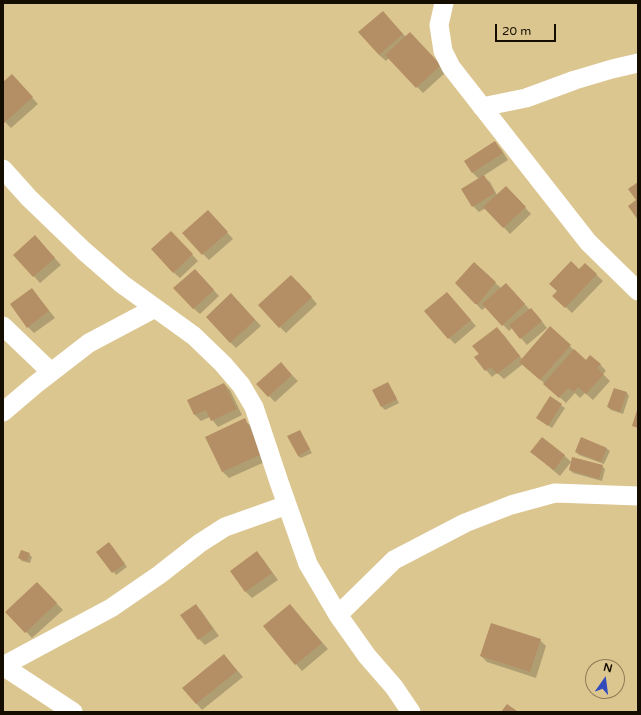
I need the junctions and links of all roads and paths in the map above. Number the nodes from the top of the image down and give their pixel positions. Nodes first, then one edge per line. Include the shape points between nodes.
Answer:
1 (444, 3) edge
2 (638, 63) edge
3 (482, 107) junction
4 (3, 169) edge
5 (638, 291) edge
6 (155, 308) junction
7 (3, 326) edge
8 (51, 372) junction
9 (3, 412) edge
10 (638, 496) edge
11 (287, 505) junction
12 (338, 615) junction
13 (3, 666) edge
14 (73, 712) edge
15 (411, 712) edge

1 - 3 street via 439,25 443,51 451,67
2 - 3 street via 575,80 526,98
3 - 5 street via 588,242
4 - 6 street via 84,251
6 - 8 street via 89,343
6 - 11 street via 194,336 241,385 254,407
7 - 8 street
8 - 9 street
10 - 12 street via 554,493 511,505 465,524 394,560
11 - 12 street via 308,564
11 - 13 street via 225,527 111,608
12 - 15 street
13 - 14 street

